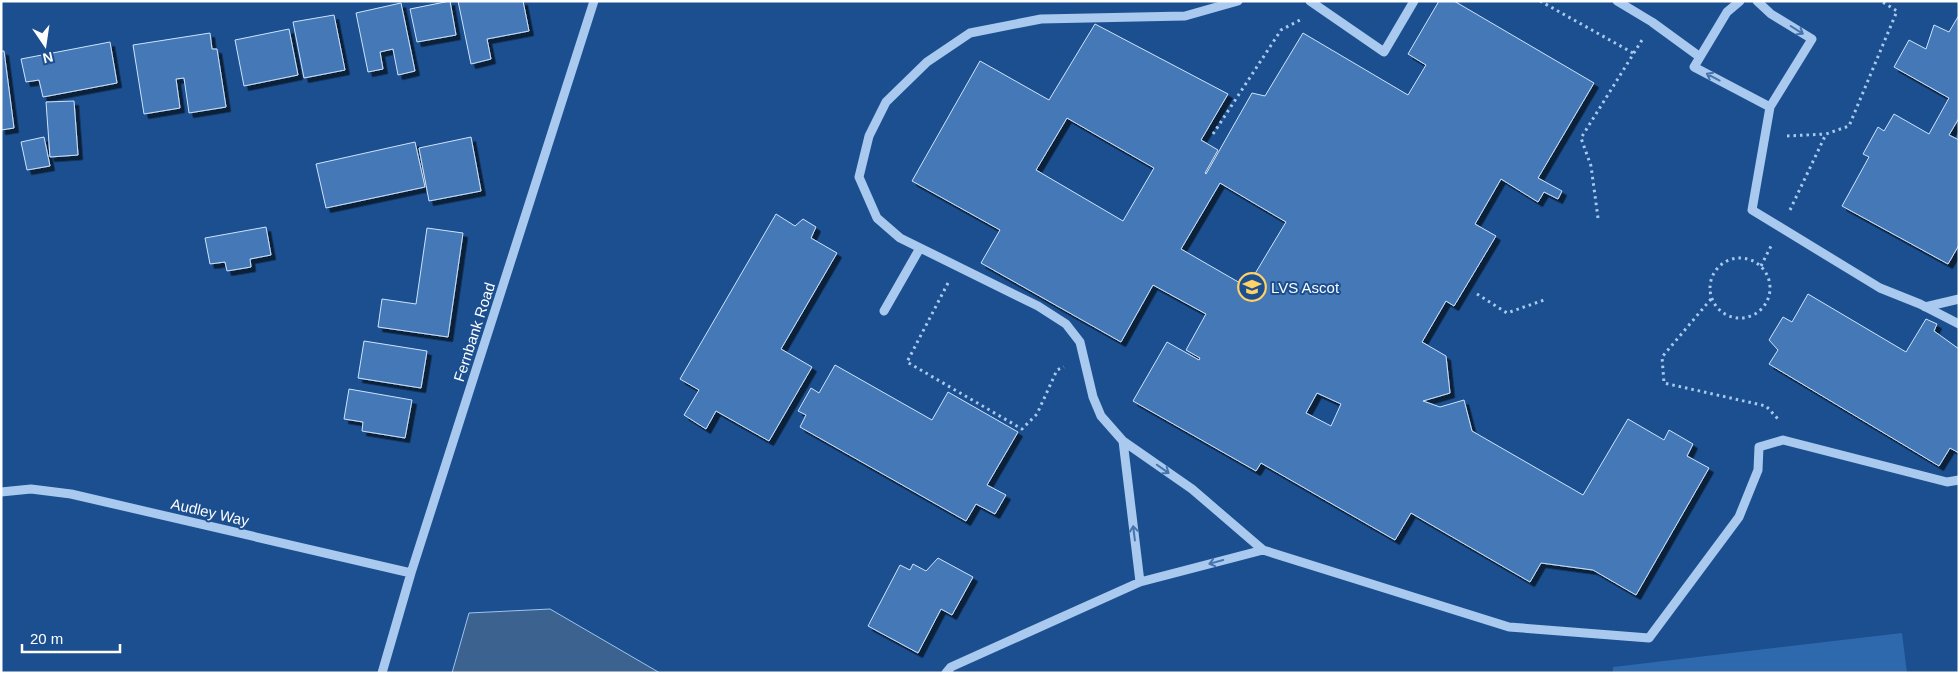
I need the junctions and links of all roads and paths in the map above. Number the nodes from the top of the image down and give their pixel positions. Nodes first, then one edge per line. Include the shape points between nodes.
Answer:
1 (594, 1) edge
2 (1238, 1) edge
3 (1310, 1) edge
4 (1414, 1) edge
5 (1540, 1) edge
6 (1617, 1) edge
7 (1740, 1) edge
8 (1757, 1) edge
9 (1881, 1) edge
10 (1322, 9) junction
11 (1652, 22) junction
12 (1633, 53) junction
13 (1700, 57) junction
14 (1770, 107) junction
15 (1213, 134) dead end
16 (1826, 134) junction
17 (1765, 138) junction
18 (1598, 218) dead end
19 (1781, 228) junction
20 (920, 248) junction
21 (957, 266) junction
22 (1761, 266) junction
23 (1477, 294) dead end
24 (1711, 299) junction
25 (1959, 299) edge
26 (1544, 300) dead end
27 (1925, 307) junction
28 (884, 311) dead end
29 (1959, 324) edge
30 (1085, 357) junction
31 (1123, 441) junction
32 (1801, 444) junction
33 (1959, 480) edge
34 (1, 492) edge
35 (1263, 550) junction
36 (411, 573) junction
37 (1140, 582) junction
38 (382, 673) edge
39 (946, 673) edge

1 - 36 street, Fernbank Road
2 - 20 street via 1185,16 1041,19 970,33 927,62 886,102 869,136 859,178 876,218 900,238
3 - 10 street
4 - 10 street via 1384,52
5 - 12 path
6 - 11 street
7 - 13 street via 1726,12
8 -> 14 street via 1771,14 1812,39
9 - 16 path via 1897,11 1849,126
10 - 15 path via 1281,30
11 - 12 path
11 - 13 street
12 - 18 path via 1581,138 1591,166
14 -> 13 street via 1694,67
14 - 17 street
16 - 17 path
16 - 19 path
17 - 19 street via 1752,210
19 - 22 path
19 - 27 street via 1880,288
20 - 21 street
20 - 28 street
21 - 30 street via 1038,306 1066,324 1080,342
21 - 30 path via 907,362 1022,429 1037,414 1057,370
22 - 24 path via 1743,258 1723,263 1711,279
22 - 24 path via 1770,284 1770,294 1761,311 1743,319 1733,318 1717,308
23 - 26 path via 1507,313
24 - 32 path via 1662,357 1664,383 1766,406
25 - 27 street
27 - 29 street
30 - 31 street via 1093,398 1101,416
31 -> 35 street via 1192,489
37 -> 31 street
32 - 33 street via 1947,482
32 - 35 street via 1783,440 1759,447 1758,470 1739,517 1649,638 1509,627
34 - 36 street, Audley Way via 39,490 71,494
35 -> 37 street
36 - 38 street, Fernbank Road
37 - 39 street via 951,667

